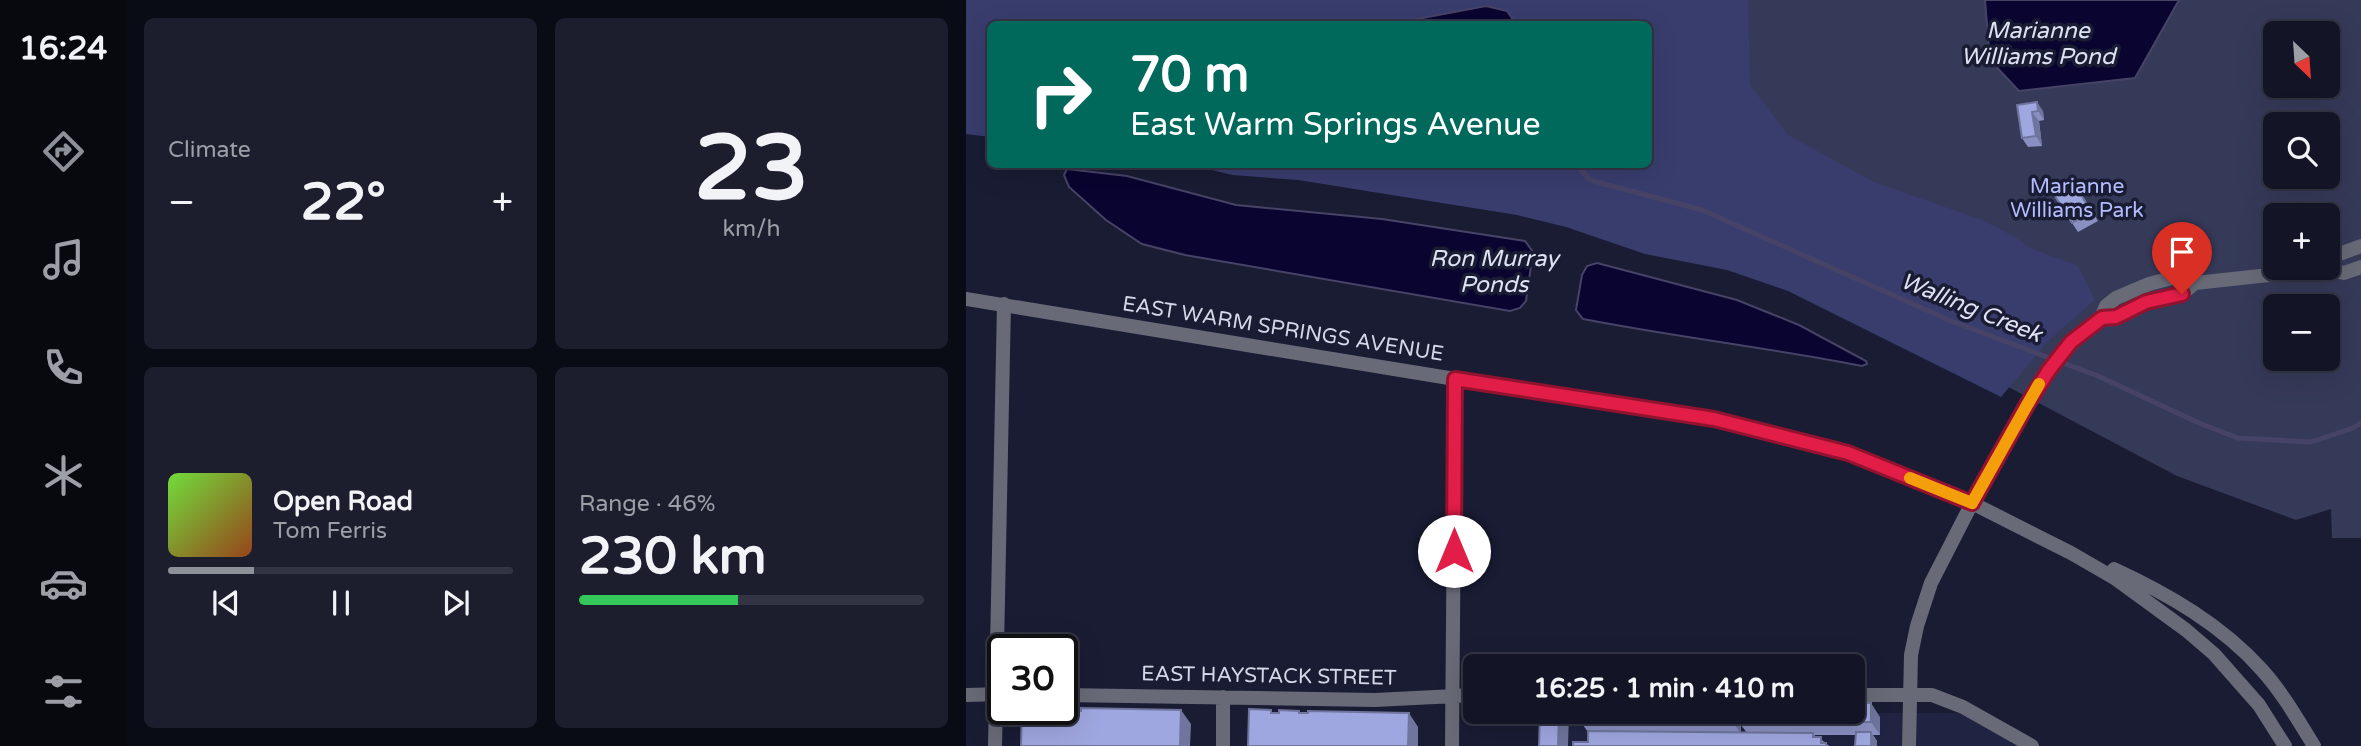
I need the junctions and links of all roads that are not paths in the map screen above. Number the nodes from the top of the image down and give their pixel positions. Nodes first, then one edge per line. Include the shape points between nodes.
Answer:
1 (2361, 246) edge
2 (2340, 254) edge
3 (2361, 267) edge
4 (2340, 272) edge
5 (2263, 275) edge
6 (966, 299) edge
7 (1004, 304) junction
8 (1455, 379) junction
9 (1972, 503) junction
10 (2071, 552) junction
11 (1000, 634) edge
12 (987, 694) edge
13 (966, 695) edge
14 (1078, 695) edge
15 (1865, 695) edge
16 (1910, 695) junction
17 (1463, 696) edge
18 (1223, 697) junction
19 (1453, 697) junction
20 (997, 725) edge
21 (995, 746) edge
22 (1223, 746) edge
23 (1452, 746) edge
24 (1909, 746) edge
25 (2032, 746) edge
26 (2285, 746) edge
27 (2314, 746) edge

1 - 2 street
3 - 4 street
5 - 9 street via 2195,283 2182,294 2102,318 2071,342 2028,403
6 - 7 street, EAST WARM SPRINGS AVENUE
7 - 8 street, EAST WARM SPRINGS AVENUE
7 - 11 street
8 - 9 street, EAST WARM SPRINGS AVENUE via 1714,419 1848,453
8 - 19 street
9 - 10 street, EAST WARM SPRINGS AVENUE
9 - 16 street via 1931,583 1917,626
10 - 26 street, EAST WARM SPRINGS AVENUE via 2116,579 2214,654 2259,705
10 - 27 street, EAST WARM SPRINGS AVENUE via 2117,570 2206,619 2262,669
12 - 13 street
14 - 18 street, EAST HAYSTACK STREET
15 - 16 street
16 - 24 street
16 - 25 street via 1932,695 1964,708
17 - 19 street, EAST HAYSTACK STREET
18 - 19 street, EAST HAYSTACK STREET
18 - 22 street
19 - 23 street
20 - 21 street

